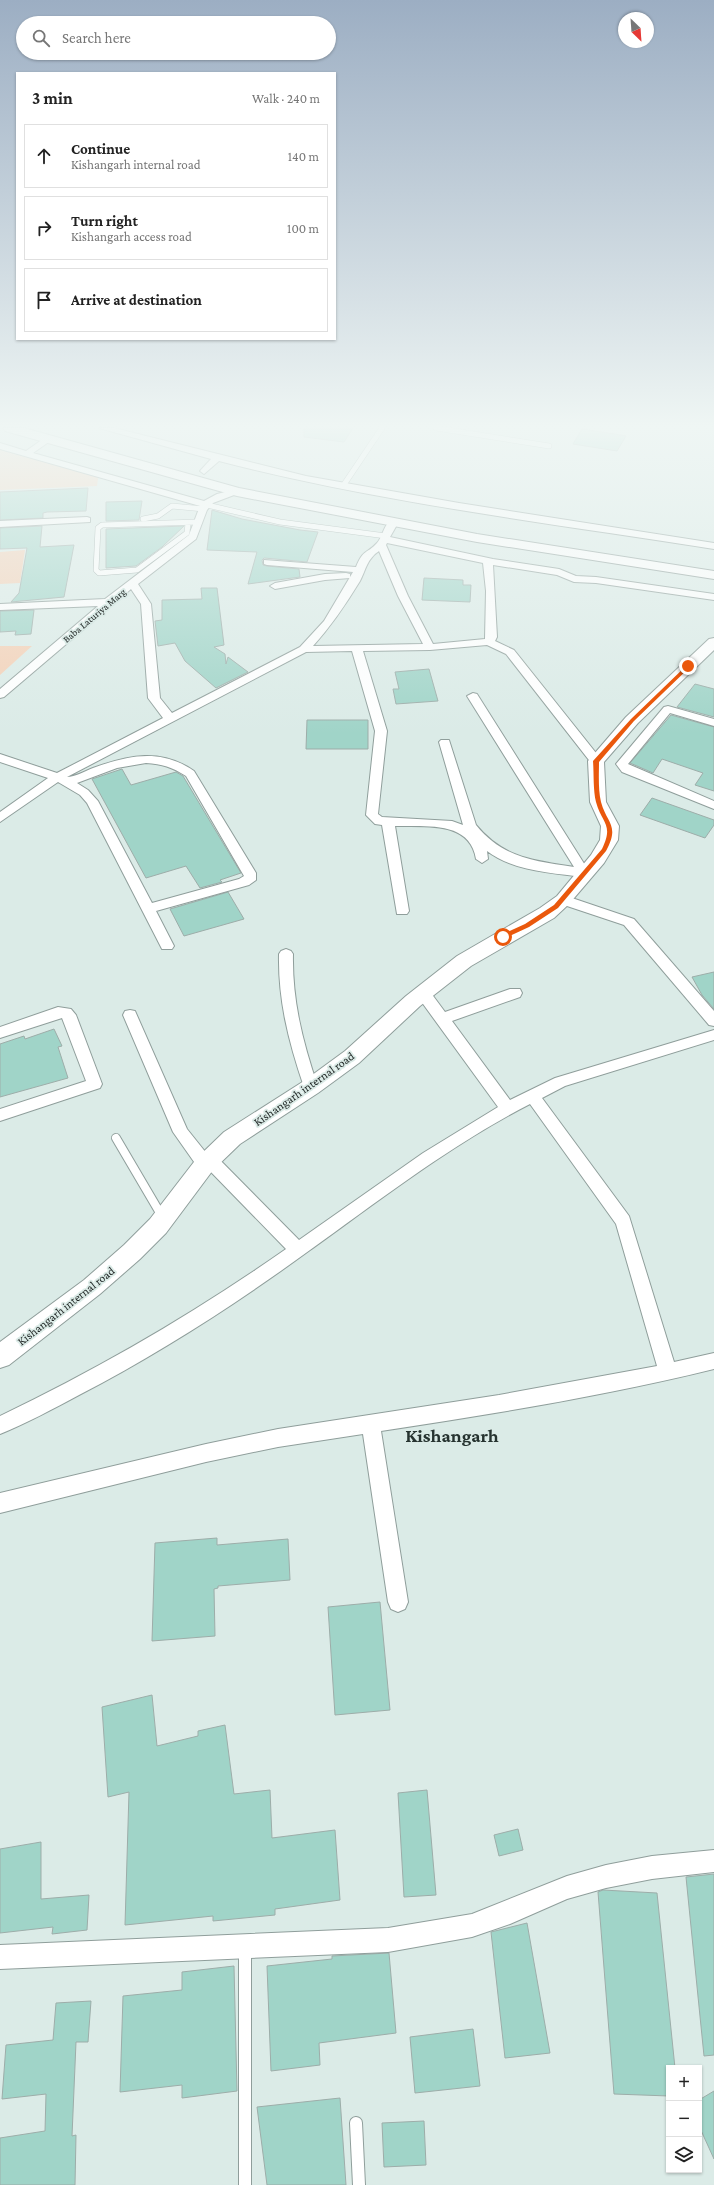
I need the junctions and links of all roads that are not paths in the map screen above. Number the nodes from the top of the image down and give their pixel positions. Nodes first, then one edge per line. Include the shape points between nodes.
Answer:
1 (99, 530) edge
2 (193, 530) edge
3 (326, 530) edge
4 (389, 530) edge
5 (436, 530) edge
6 (514, 530) edge
7 (615, 530) edge
8 (384, 540) junction
9 (714, 546) edge
10 (488, 561) junction
11 (267, 562) dead end
12 (714, 562) edge
13 (142, 571) junction
14 (358, 573) junction
15 (714, 575) edge
16 (132, 583) junction
17 (274, 586) dead end
18 (714, 597) edge
19 (108, 602) junction
20 (0, 607) edge
21 (489, 642) junction
22 (714, 642) edge
23 (430, 647) junction
24 (304, 649) junction
25 (357, 650) junction
26 (0, 695) edge
27 (473, 696) dead end
28 (170, 719) junction
29 (714, 722) edge
30 (445, 742) dead end
31 (0, 758) edge
32 (596, 761) junction
33 (56, 778) junction
34 (68, 782) junction
35 (714, 805) edge
36 (0, 818) edge
37 (388, 821) junction
38 (482, 859) dead end
39 (584, 873) junction
40 (563, 900) junction
41 (148, 909) junction
42 (402, 911) dead end
43 (167, 946) dead end
44 (286, 954) dead end
45 (423, 993) junction
46 (515, 993) dead end
47 (51, 1007) dead end
48 (130, 1015) dead end
49 (442, 1019) junction
50 (714, 1021) edge
51 (0, 1022) edge
52 (0, 1033) edge
53 (712, 1038) edge
54 (311, 1087) junction
55 (532, 1096) junction
56 (508, 1109) junction
57 (0, 1115) edge
58 (116, 1138) dead end
59 (207, 1162) junction
60 (164, 1219) junction
61 (298, 1250) junction
62 (0, 1357) edge
63 (714, 1361) edge
64 (668, 1372) junction
65 (371, 1423) junction
66 (0, 1425) edge
67 (0, 1503) edge
68 (398, 1602) dead end
69 (714, 1861) edge
70 (245, 1946) junction
71 (0, 1957) edge
72 (356, 2123) dead end
73 (245, 2185) edge
74 (358, 2185) edge

1 - 13 lane via 97,572
2 - 13 street, Baba Laturiya Marg via 193,537
3 - 8 lane
4 - 8 street
5 - 15 main road
6 - 12 main road
7 - 9 street
8 - 10 street
8 - 14 street via 366,555
8 - 23 street via 403,596
10 - 18 street via 559,572 579,580 596,580
10 - 21 street via 492,637
11 - 14 street
13 - 16 street, Baba Laturiya Marg
14 - 17 street
14 - 24 street via 328,623
16 - 19 street, Baba Laturiya Marg
16 - 28 street via 146,604 154,698
19 - 20 street
19 - 26 street, Baba Laturiya Marg
21 - 23 street
21 - 32 street via 510,652
22 - 32 street via 632,720
23 - 25 street
24 - 25 street
24 - 28 street
25 - 37 street via 381,731 372,815 379,821
27 - 39 street
28 - 33 street
29 - 35 street via 667,710 622,766
30 - 39 street via 470,826 477,836 504,857
31 - 33 street
32 - 39 street, Kishangarh internal road via 598,802 610,826 609,840 598,859
33 - 34 street
33 - 36 street
34 - 41 street via 85,792 92,801
34 - 41 street via 109,766 136,760 164,762 184,768 252,877 244,882
37 - 38 street via 463,828 481,849
37 - 42 street
39 - 40 street, Kishangarh internal road
40 - 45 street, Kishangarh internal road via 540,917 464,961
40 - 50 street via 629,922
41 - 43 street
44 - 54 street via 285,991
45 - 49 street
45 - 54 street, Kishangarh internal road via 352,1057
46 - 49 street
47 - 51 street
48 - 59 street via 181,1132
49 - 56 street
52 - 57 street via 58,1012 66,1014 71,1019 94,1084
53 - 55 street via 560,1082
54 - 59 street, Kishangarh internal road via 232,1138
55 - 56 street
55 - 64 street via 623,1221
56 - 61 street via 460,1138
58 - 60 lane
59 - 60 street, Kishangarh internal road
59 - 61 street
60 - 62 street, Kishangarh internal road via 113,1270
61 - 66 street via 183,1328 94,1379
63 - 64 street
64 - 65 street via 499,1404
65 - 67 street via 206,1452
65 - 68 street
69 - 70 street via 650,1867 592,1880 560,1890 497,1918 439,1933 388,1940
70 - 71 street
70 - 73 lane
72 - 74 lane

